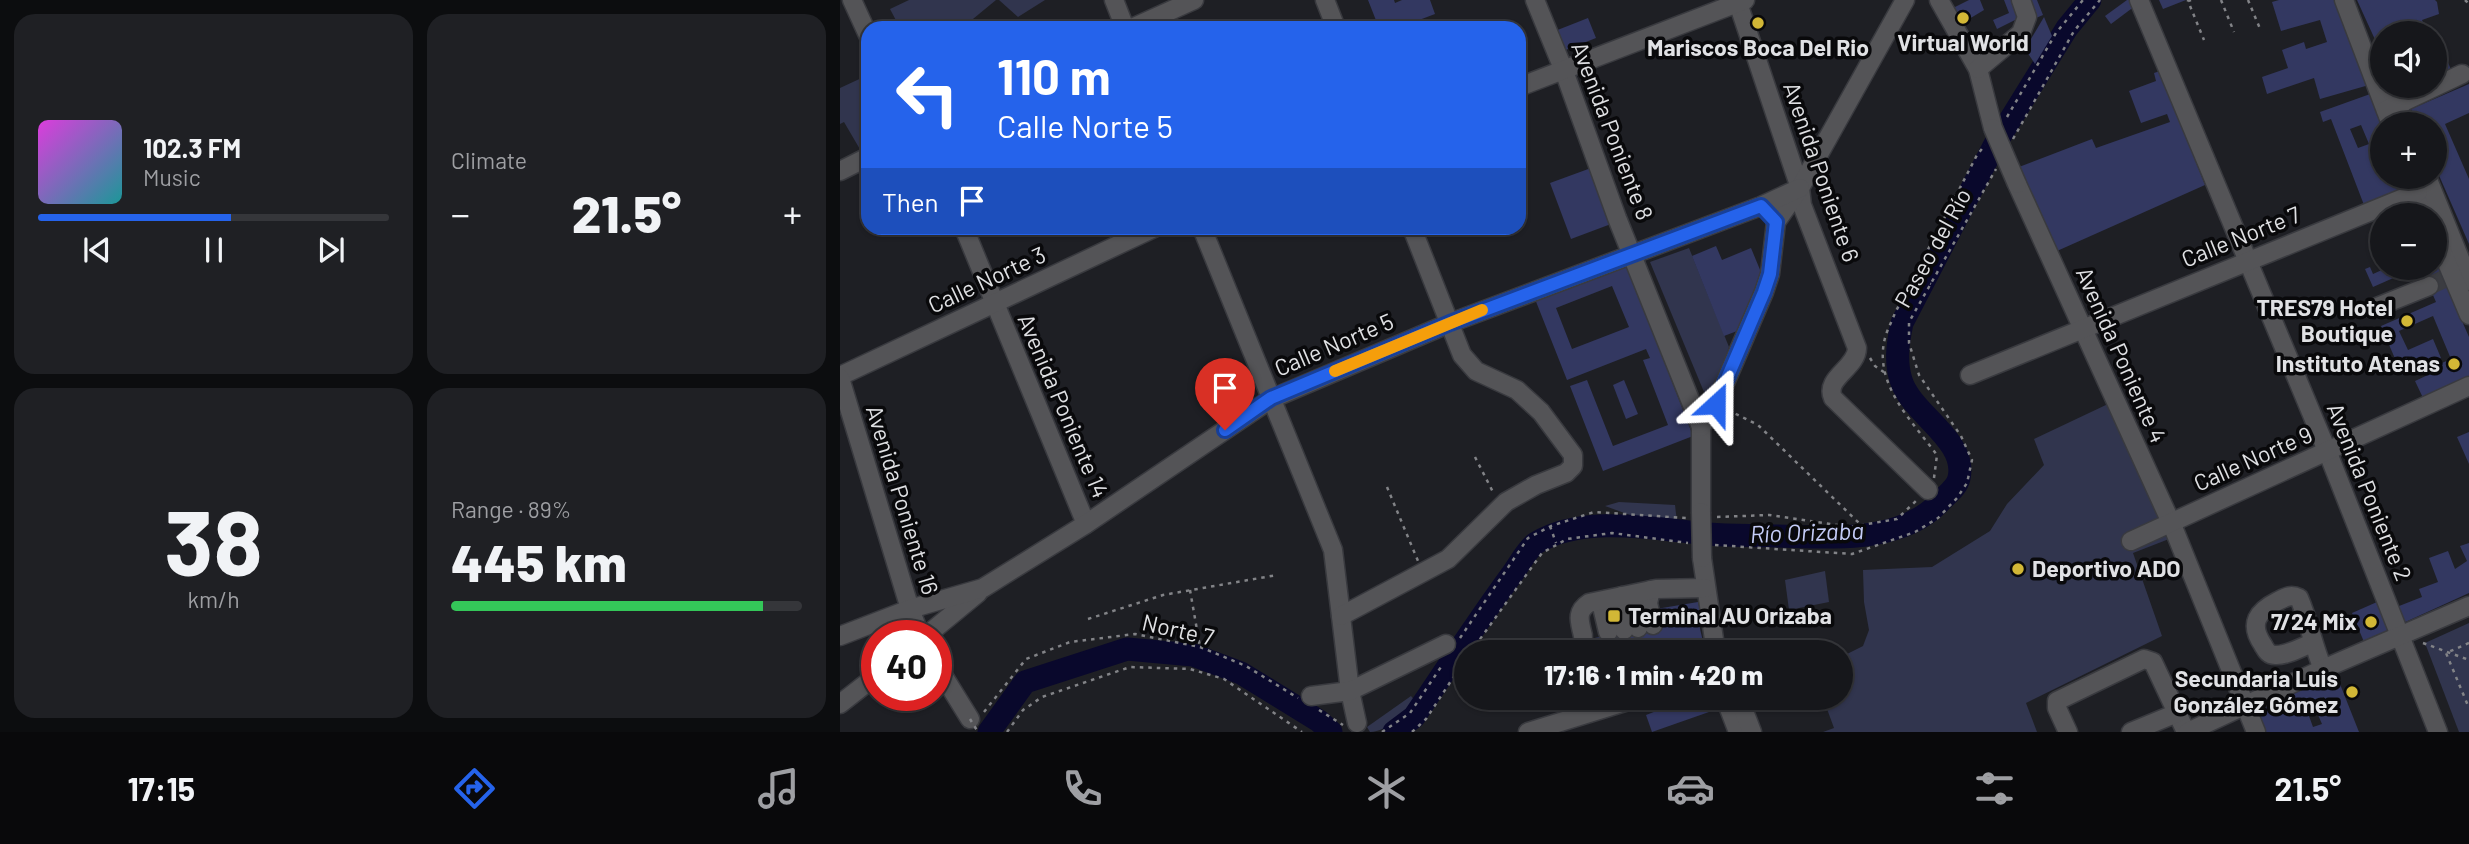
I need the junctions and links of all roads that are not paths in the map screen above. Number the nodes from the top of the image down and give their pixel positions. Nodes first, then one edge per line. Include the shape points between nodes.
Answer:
1 (852, 0) edge
2 (1115, 0) edge
3 (1194, 0) edge
4 (1325, 0) edge
5 (1535, 0) edge
6 (1905, 0) edge
7 (1939, 0) edge
8 (2021, 0) edge
9 (2139, 0) edge
10 (2344, 0) edge
11 (1740, 1) edge
12 (862, 21) edge
13 (1122, 21) edge
14 (1148, 21) edge
15 (1333, 21) edge
16 (2370, 58) edge
17 (1978, 69) junction
18 (1564, 71) junction
19 (2462, 74) dead end
20 (1526, 85) edge
21 (2393, 112) edge
22 (861, 160) edge
23 (840, 171) edge
24 (1800, 188) junction
25 (2403, 189) edge
26 (2422, 189) edge
27 (1761, 206) junction
28 (1776, 222) junction
29 (967, 235) edge
30 (1139, 235) edge
31 (1205, 235) edge
32 (1415, 235) edge
33 (1632, 254) junction
34 (2246, 260) junction
35 (2447, 262) edge
36 (2455, 280) edge
37 (994, 305) junction
38 (2372, 309) dead end
39 (2469, 315) edge
40 (1450, 323) junction
41 (2083, 329) junction
42 (1970, 375) dead end
43 (840, 377) edge
44 (2469, 386) edge
45 (1271, 398) junction
46 (1701, 427) junction
47 (2328, 453) junction
48 (1928, 490) dead end
49 (2170, 522) junction
50 (1086, 524) junction
51 (2131, 541) dead end
52 (984, 588) junction
53 (1705, 588) junction
54 (1621, 597) junction
55 (2469, 606) edge
56 (909, 609) junction
57 (1341, 615) junction
58 (914, 620) edge
59 (945, 620) edge
60 (1619, 630) junction
61 (2399, 635) junction
62 (840, 636) edge
63 (1715, 640) edge
64 (2312, 643) dead end
65 (1446, 644) dead end
66 (2323, 669) junction
67 (861, 688) edge
68 (952, 689) edge
69 (1350, 691) junction
70 (1308, 700) road end
71 (840, 704) edge
72 (2246, 706) junction
73 (1610, 710) edge
74 (1730, 710) edge
75 (1744, 710) edge
76 (2177, 713) junction
77 (1350, 724) road end
78 (975, 725) edge
79 (1572, 726) edge
80 (1528, 732) edge
81 (1738, 732) edge
82 (1752, 732) edge
83 (2068, 732) edge
84 (2132, 732) edge
85 (2187, 732) edge
86 (2256, 732) edge
87 (2438, 732) edge

1 - 12 street
2 - 13 street
3 - 14 street
4 - 15 street
5 - 18 street, Avenida Poniente 8
6 - 24 street
7 - 17 street, Avenida Poniente 4
8 - 17 street via 2027,17 2021,33
9 - 34 street, Avenida Poniente 2
10 - 16 street
11 - 18 street
11 - 24 street, Avenida Poniente 6
17 - 41 street, Avenida Poniente 4, bridge via 1993,128
18 - 20 street
18 - 33 street, Avenida Poniente 8
19 - 21 street
22 - 23 street
24 - 27 street, Calle Norte 5
24 - 28 street
24 - 48 street, Avenida Poniente 6 via 1802,205 1856,354 1830,392
25 - 34 street, Calle Norte 7
26 - 36 street
27 - 28 street
27 - 33 street, Calle Norte 5
28 - 46 street via 1764,292 1716,404
29 - 37 street, Avenida Poniente 14
30 - 37 street, Calle Norte 3
31 - 45 street
32 - 40 street
33 - 40 street, Calle Norte 5
33 - 46 street, Avenida Poniente 8
34 - 41 street, Calle Norte 7
34 - 47 street, Avenida Poniente 2
35 - 36 street
36 - 38 street
36 - 39 street
37 - 43 street, Calle Norte 3
37 - 50 street, Avenida Poniente 14
40 - 45 street, Calle Norte 5
40 - 57 street via 1468,364 1528,399 1573,455 1573,466 1521,492 1457,553
41 - 42 street, Calle Norte 7
41 - 49 street, Avenida Poniente 4
43 - 56 street, Avenida Poniente 16
44 - 47 street, Calle Norte 9
45 - 50 street, Calle Norte 5
45 - 57 street via 1333,550
46 - 53 street, Avenida Poniente 8, bridge
47 - 49 street, Calle Norte 9
47 - 61 street, Avenida Poniente 2
49 - 51 street, Calle Norte 9
49 - 72 street, Avenida Poniente 4
50 - 52 street, Calle Norte 5
52 - 56 street, Calle Norte 5
52 - 59 street
53 - 54 street
53 - 63 street, Avenida Poniente 8
54 - 60 street
54 - 60 street via 1594,613
54 - 60 street via 1648,603
55 - 61 street
56 - 58 street, Avenida Poniente 16
56 - 62 street, Calle Norte 5
57 - 69 street
61 - 66 street
61 - 87 street, Avenida Poniente 2
64 - 66 street
65 - 69 street
66 - 72 street
67 - 71 street
68 - 78 street
69 - 70 street
69 - 77 street
72 - 85 street
72 - 86 street, Avenida Poniente 4
73 - 79 street
74 - 81 street
75 - 82 street
76 - 83 street via 2153,662 2144,659 2057,701
76 - 84 street
76 - 85 street
79 - 80 street

